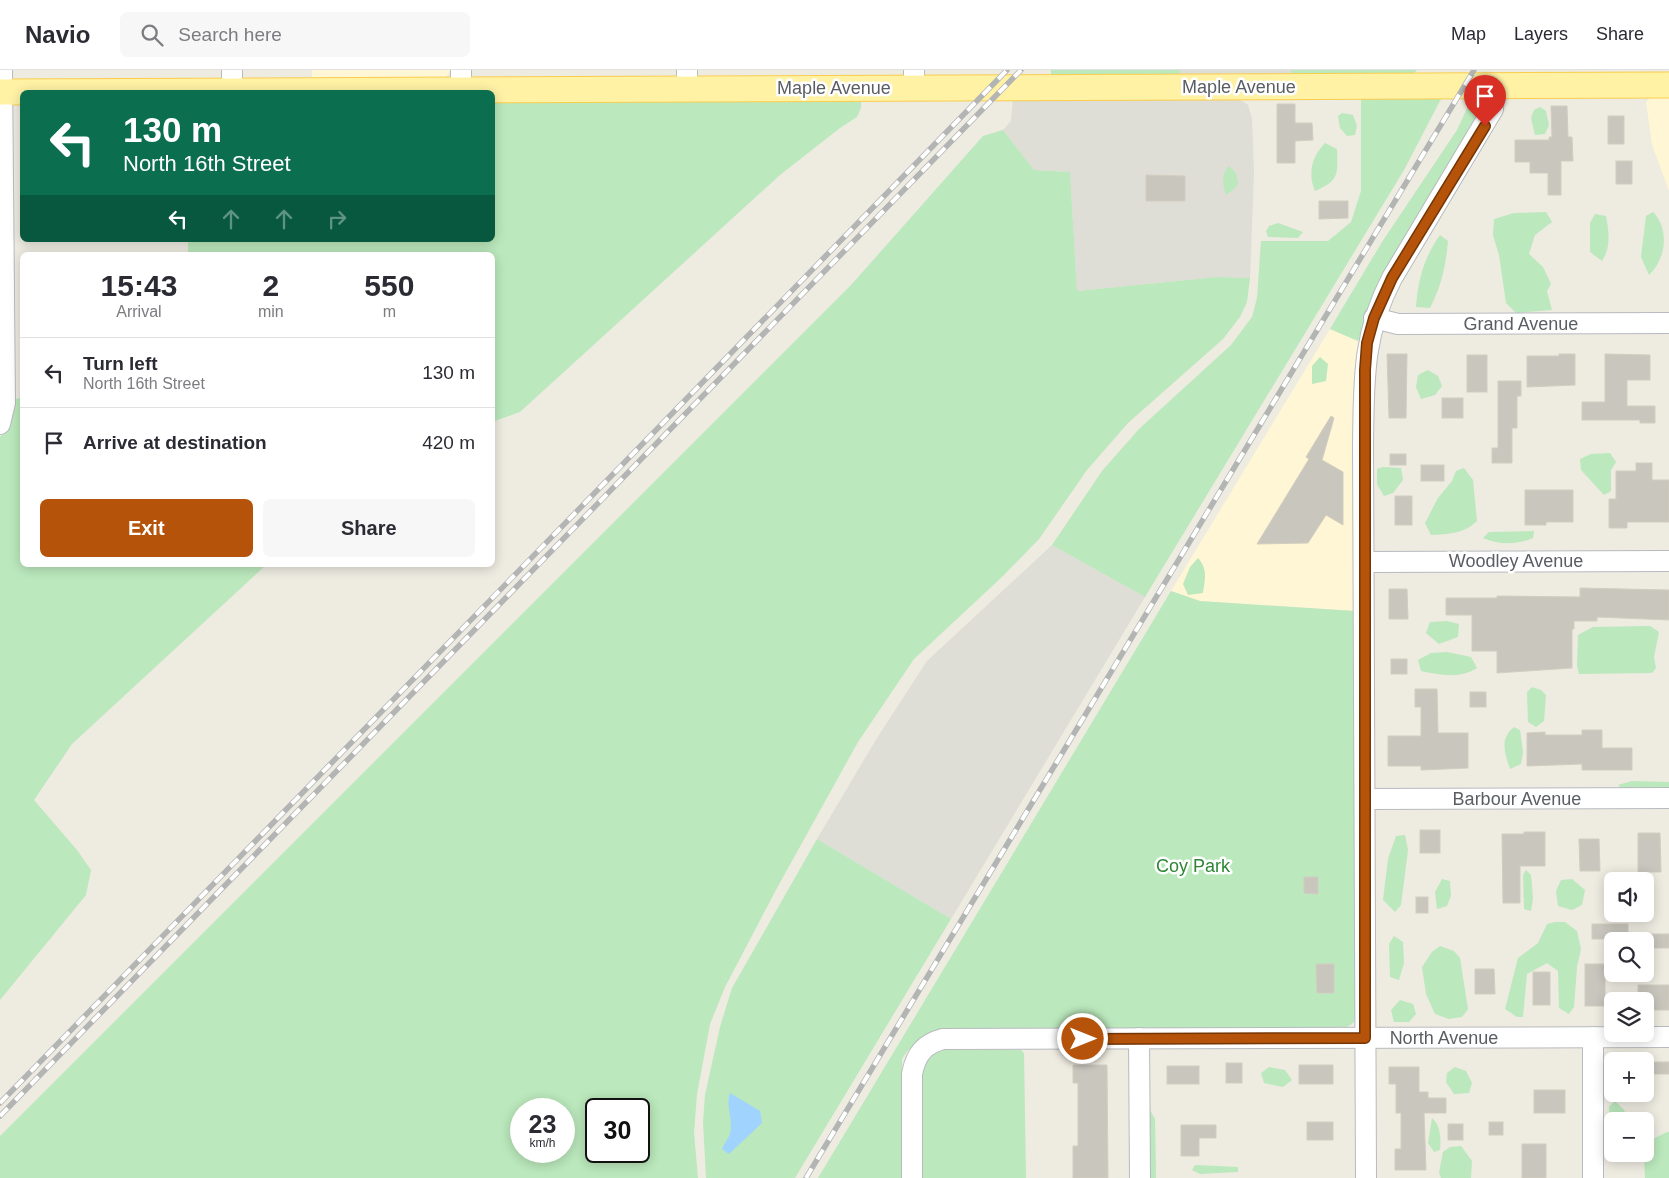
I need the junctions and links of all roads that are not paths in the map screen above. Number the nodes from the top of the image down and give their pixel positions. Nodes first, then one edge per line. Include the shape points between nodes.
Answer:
1 (687, 79) edge
2 (914, 79) edge
3 (232, 80) edge
4 (461, 80) edge
5 (2, 85) edge
6 (1669, 85) edge
7 (1494, 86) junction
8 (1374, 318) junction
9 (1669, 323) edge
10 (0, 424) edge
11 (1669, 561) edge
12 (1364, 562) junction
13 (1669, 798) edge
14 (1365, 799) junction
15 (1593, 1037) junction
16 (1669, 1037) edge
17 (1139, 1038) junction
18 (1365, 1038) junction
19 (912, 1178) edge
20 (1140, 1178) edge
21 (1366, 1178) edge
22 (1593, 1178) edge

1 - 2 main road, Maple Avenue
1 - 4 main road, Maple Avenue
2 - 7 main road, Maple Avenue
3 - 4 main road, Maple Avenue
3 - 5 main road, Maple Avenue
5 - 10 street via 5,403
6 - 7 main road, Maple Avenue
7 - 8 street via 1493,109 1485,126 1392,278
8 - 9 street, Grand Avenue via 1398,324
8 - 12 street via 1367,343 1365,370
11 - 12 street, Woodley Avenue
12 - 14 street
13 - 14 street, Barbour Avenue
14 - 18 street
15 - 16 street, North Avenue
15 - 18 street, North Avenue
15 - 22 street
17 - 18 street, North Avenue
17 - 19 street, North Avenue via 943,1039 932,1042 914,1060
17 - 20 street
18 - 21 street

